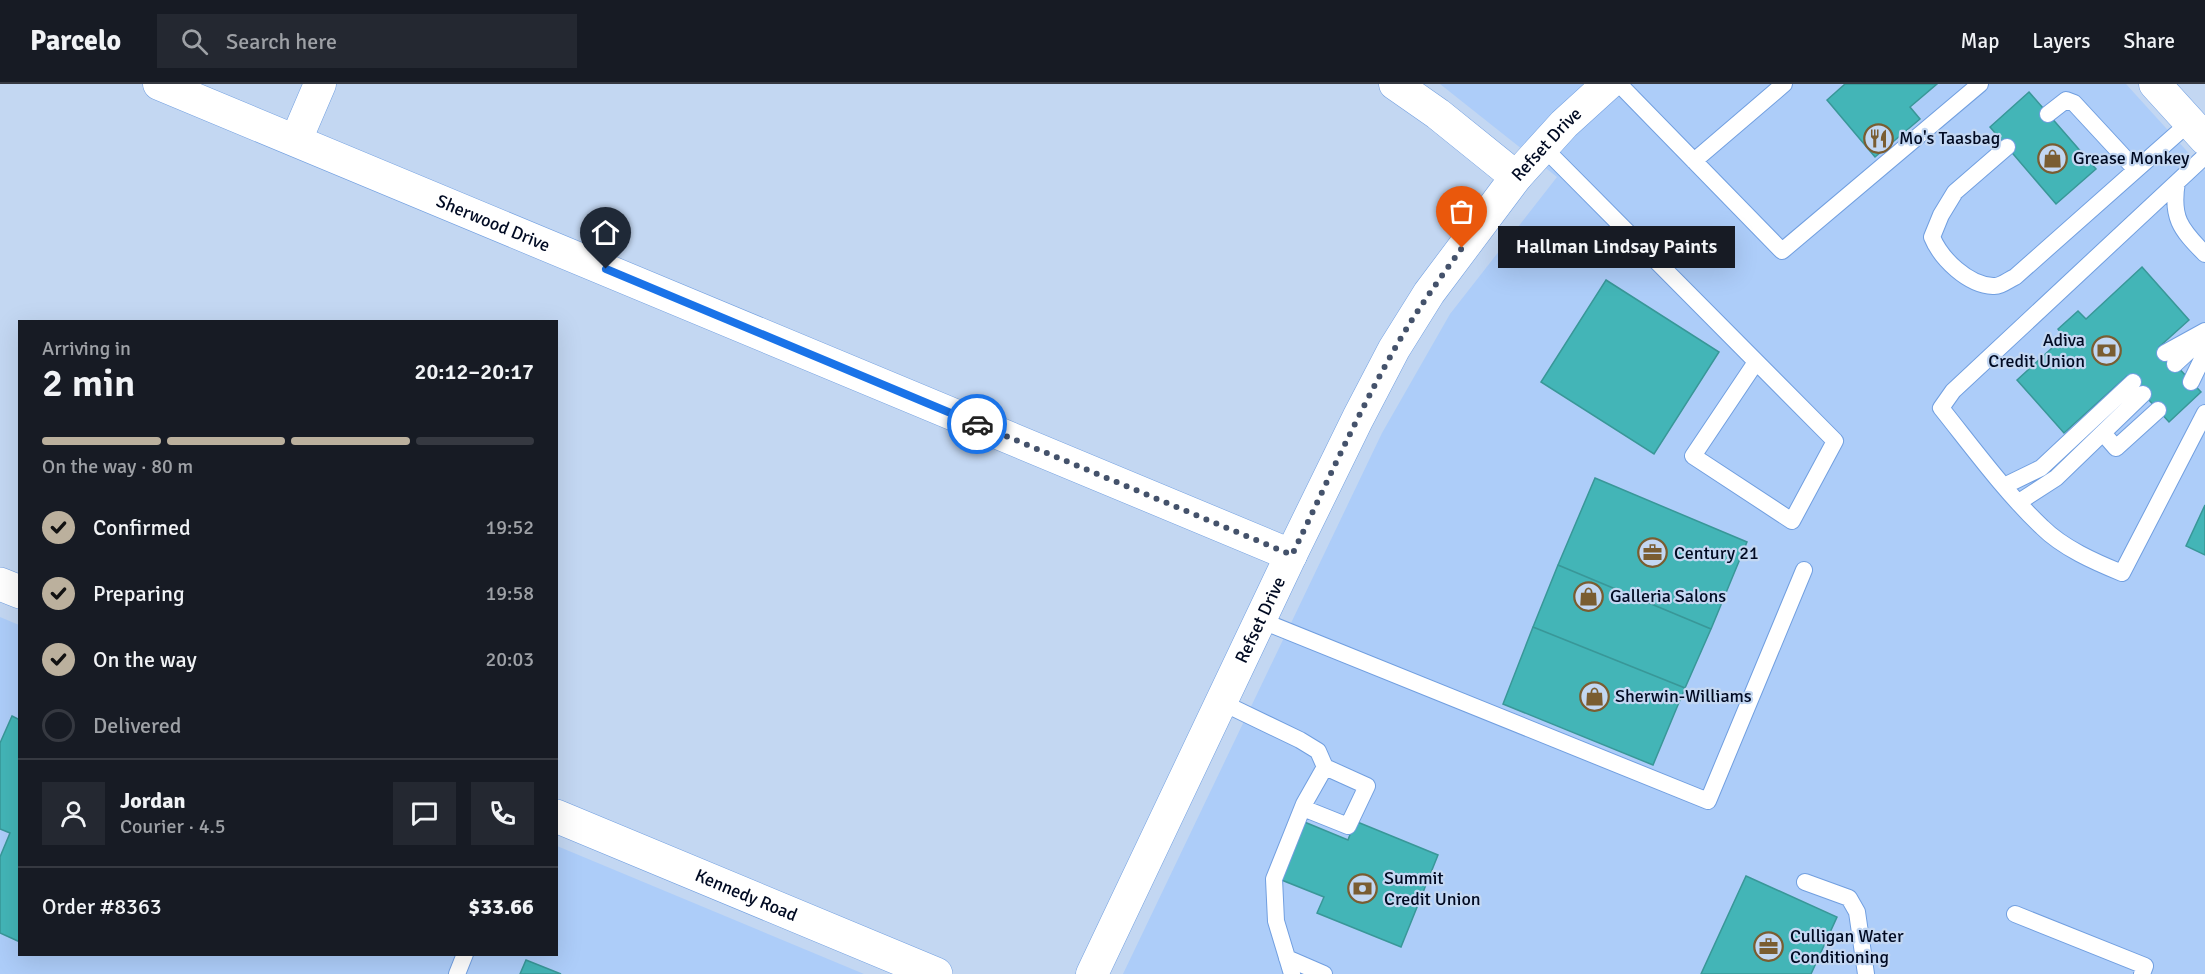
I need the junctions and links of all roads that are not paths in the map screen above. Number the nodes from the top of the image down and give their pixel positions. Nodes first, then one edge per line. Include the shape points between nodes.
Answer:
1 (159, 84) edge
2 (320, 84) edge
3 (1395, 84) edge
4 (1608, 84) edge
5 (1618, 84) edge
6 (1784, 84) edge
7 (1980, 84) edge
8 (2155, 84) edge
9 (2048, 114) dead end
10 (2197, 131) edge
11 (296, 140) junction
12 (1544, 147) junction
13 (2007, 147) dead end
14 (2205, 156) edge
15 (1694, 161) junction
16 (2136, 170) junction
17 (1516, 177) junction
18 (2177, 182) junction
19 (2205, 254) edge
20 (2205, 331) edge
21 (2205, 337) edge
22 (2205, 353) edge
23 (1756, 362) junction
24 (2191, 382) dead end
25 (2158, 410) dead end
26 (2205, 413) edge
27 (2103, 433) junction
28 (2004, 486) junction
29 (2019, 502) junction
30 (1292, 555) junction
31 (1804, 570) dead end
32 (0, 584) edge
33 (18, 591) edge
34 (1260, 620) junction
35 (1221, 702) junction
36 (1325, 767) junction
37 (1303, 808) junction
38 (558, 817) edge
39 (1805, 882) dead end
40 (2015, 914) dead end
41 (464, 956) edge
42 (1289, 966) edge
43 (457, 974) edge
44 (936, 974) edge
45 (1092, 974) edge
46 (1324, 974) edge
47 (1866, 974) edge
48 (2142, 974) edge

1 - 11 street, Sherwood Drive
2 - 11 street
3 - 17 street
4 - 12 street, Refset Drive
5 - 15 lane
6 - 15 lane
7 - 15 lane via 1782,251
8 - 10 street
9 - 16 lane via 2066,100 2074,103
10 - 16 lane
11 - 30 street, Sherwood Drive
12 - 17 street, Refset Drive
12 - 23 lane
13 - 16 lane via 1955,192 1932,237 1959,271 1977,283 1996,287 2015,277
14 - 18 lane
17 - 30 street, Refset Drive via 1429,293 1394,349
18 - 19 lane via 2173,204 2181,226
18 - 28 lane via 1953,391 1941,408
20 - 21 lane via 2170,358
22 - 24 lane
23 - 23 lane via 1835,441 1792,521 1693,456
25 - 27 lane via 2116,448
26 - 29 lane via 2122,573 2089,560 2043,529
27 - 28 lane via 2138,388 2041,468
27 - 29 lane via 2056,478
28 - 29 lane
30 - 34 street, Refset Drive
31 - 34 lane via 1708,801
32 - 33 street
34 - 35 street, Refset Drive
35 - 36 lane via 1318,751
35 - 45 street, Refset Drive
36 - 37 lane
36 - 37 lane via 1366,786 1348,826
37 - 42 lane via 1274,879 1276,921
38 - 44 street, Kennedy Road
39 - 47 lane via 1849,898 1857,912
40 - 48 lane via 2145,966
41 - 43 lane
42 - 46 lane

